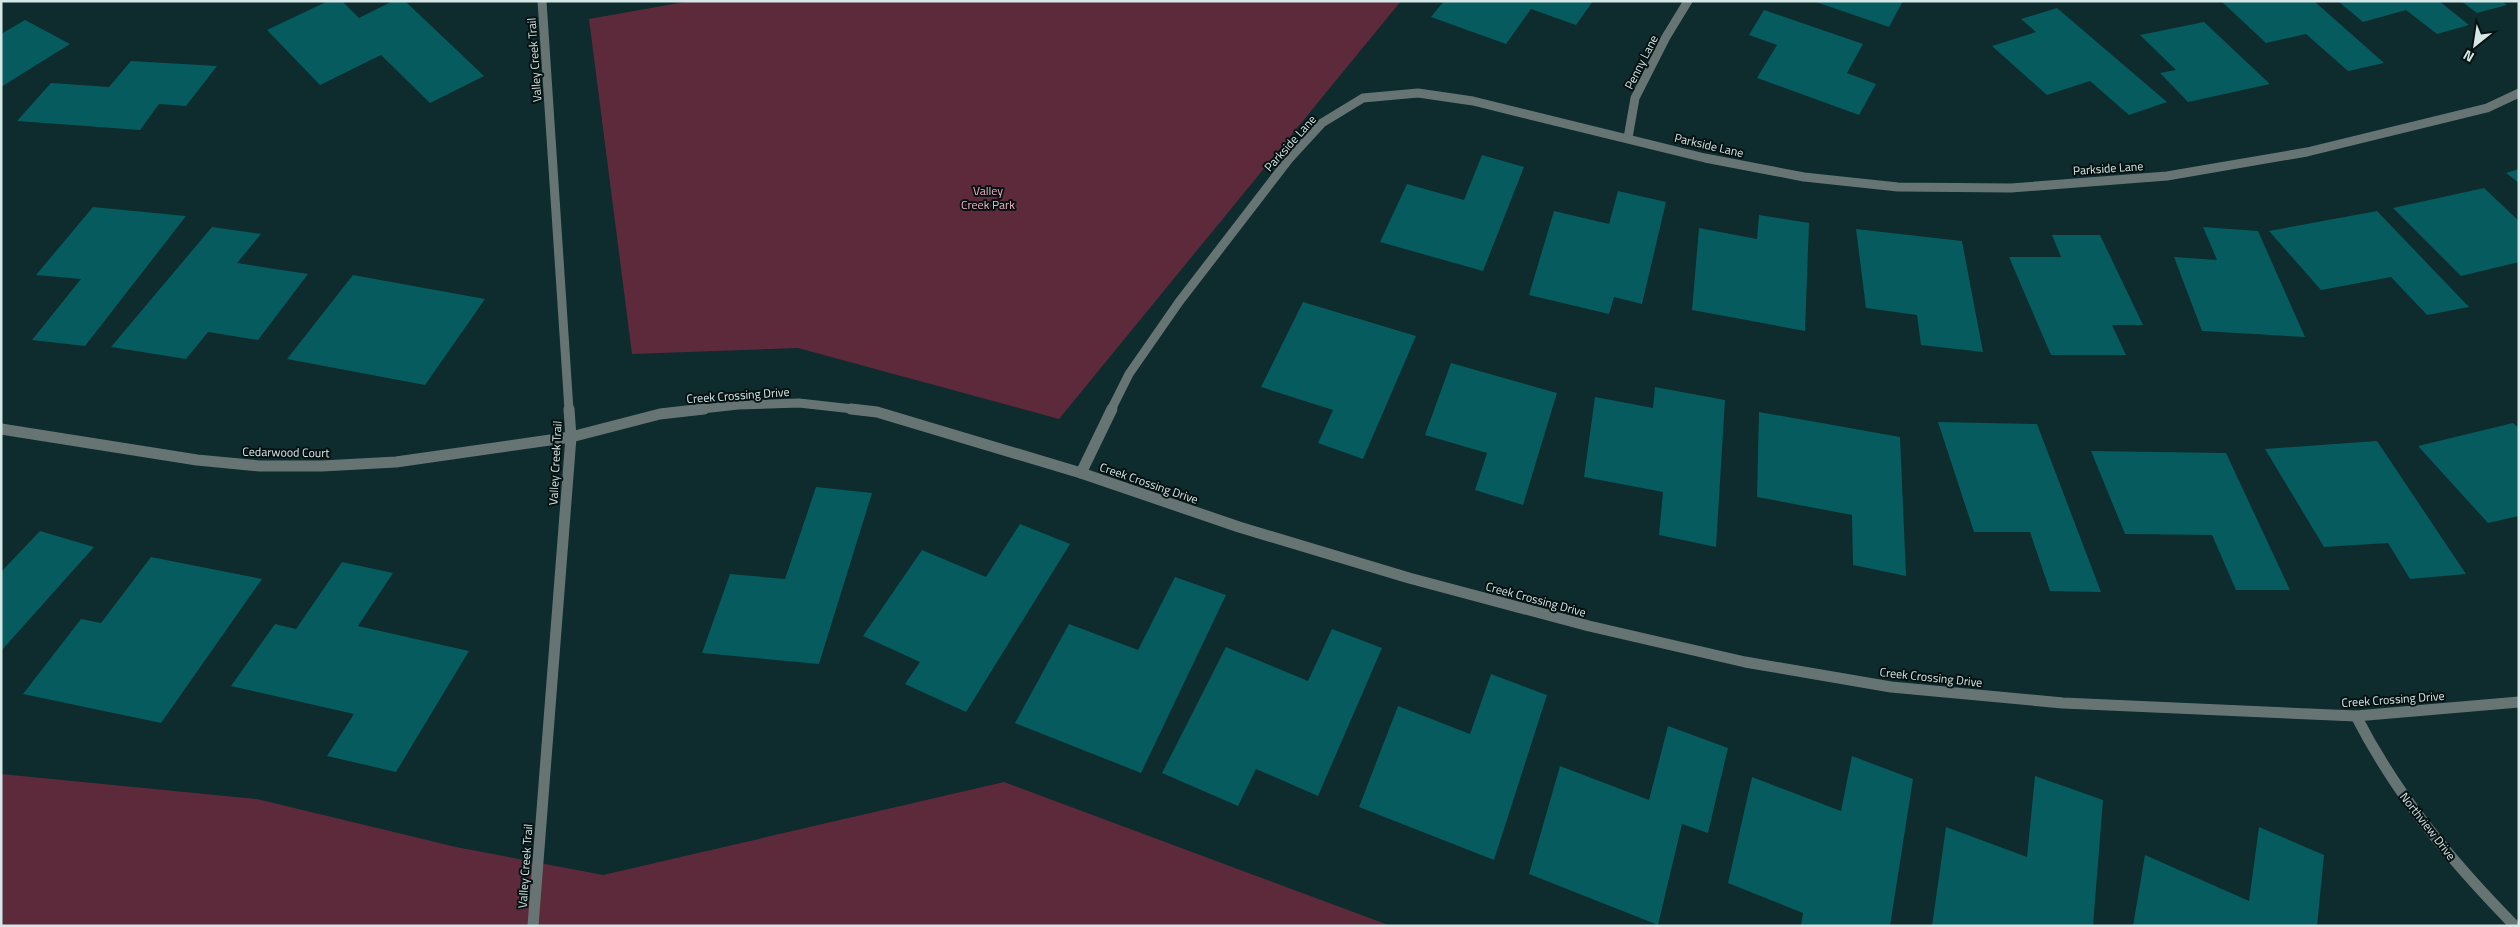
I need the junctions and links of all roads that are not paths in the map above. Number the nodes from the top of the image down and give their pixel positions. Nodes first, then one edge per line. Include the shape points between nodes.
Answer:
1 (542, 1) edge
2 (1688, 1) edge
3 (2519, 93) edge
4 (1628, 138) junction
5 (1, 429) edge
6 (571, 437) junction
7 (1081, 473) junction
8 (2519, 702) edge
9 (2356, 716) junction
10 (533, 926) edge
11 (2515, 926) edge

1 - 6 street, Valley Creek Trail
2 - 4 street, Penny Lane via 1635,98
3 - 4 street, Parkside Lane via 2487,108 2307,152 2167,176 2011,188 1898,187 1804,177 1705,158
4 - 7 street, Parkside Lane via 1473,101 1418,93 1363,98 1322,123 1290,159 1129,374
5 - 6 street, Cedarwood Court via 197,460 260,466 396,462
6 - 7 street, Creek Crossing Drive via 660,414 738,405 799,403 877,412
6 - 10 street, Valley Creek Trail
7 - 9 street, Creek Crossing Drive via 1239,527 1408,578 1589,626 1746,662 1891,687 2063,703
8 - 9 street, Creek Crossing Drive
9 - 11 street, Northview Drive via 2373,752 2412,809 2484,895

